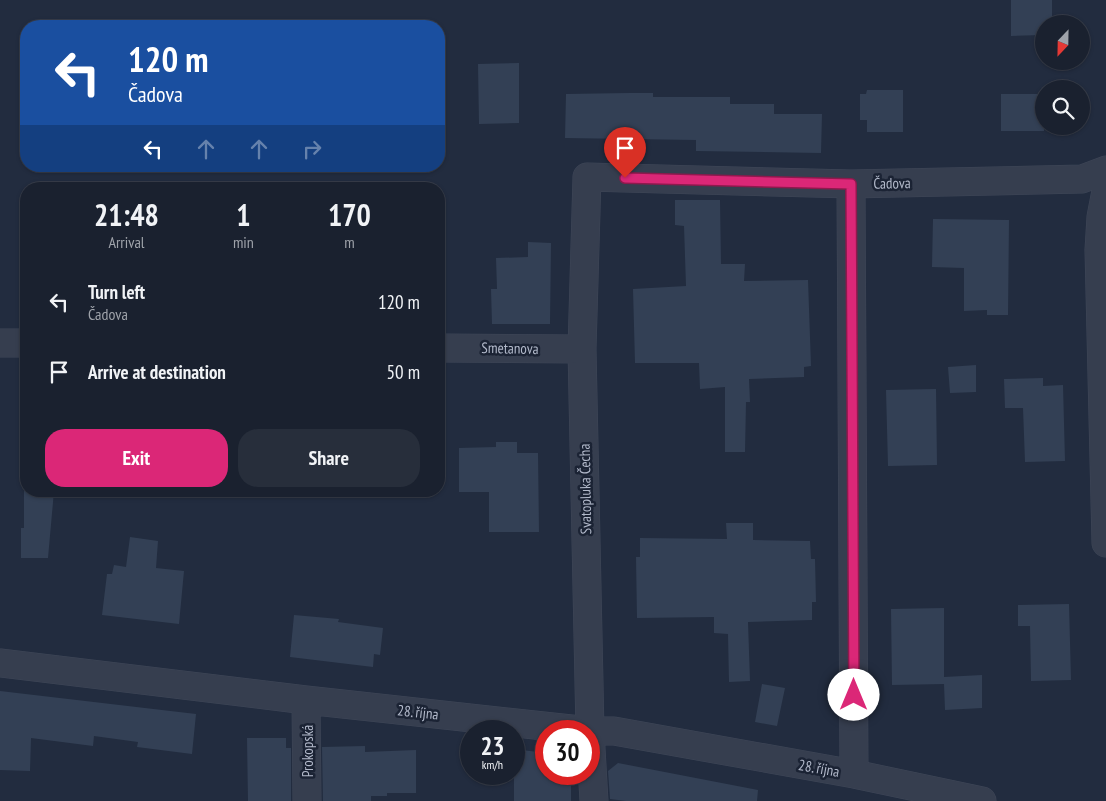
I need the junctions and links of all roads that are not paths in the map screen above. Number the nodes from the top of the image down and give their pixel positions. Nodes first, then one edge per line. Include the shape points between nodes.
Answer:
1 (1106, 170) edge
2 (587, 177) joint
3 (851, 184) junction
4 (1106, 191) edge
5 (0, 343) edge
6 (20, 343) edge
7 (445, 348) edge
8 (582, 349) junction
9 (1106, 543) edge
10 (0, 663) edge
11 (306, 700) junction
12 (590, 720) edge
13 (535, 725) edge
14 (600, 731) edge
15 (854, 774) junction
16 (593, 785) edge
17 (307, 801) edge
18 (594, 801) edge
19 (982, 801) edge

1 - 3 street, Čadova via 1082,179
2 - 3 street, Čadova
2 - 8 street, Svatopluka Čecha
3 - 15 street
4 - 9 street via 1099,250
5 - 6 street
7 - 8 street, Smetanova
8 - 12 street, Svatopluka Čecha
10 - 11 street, 28. října
11 - 13 street, 28. října
11 - 17 street, Prokopská
14 - 15 street, 28. října
15 - 19 street, 28. října
16 - 18 street, Svatopluka Čecha

